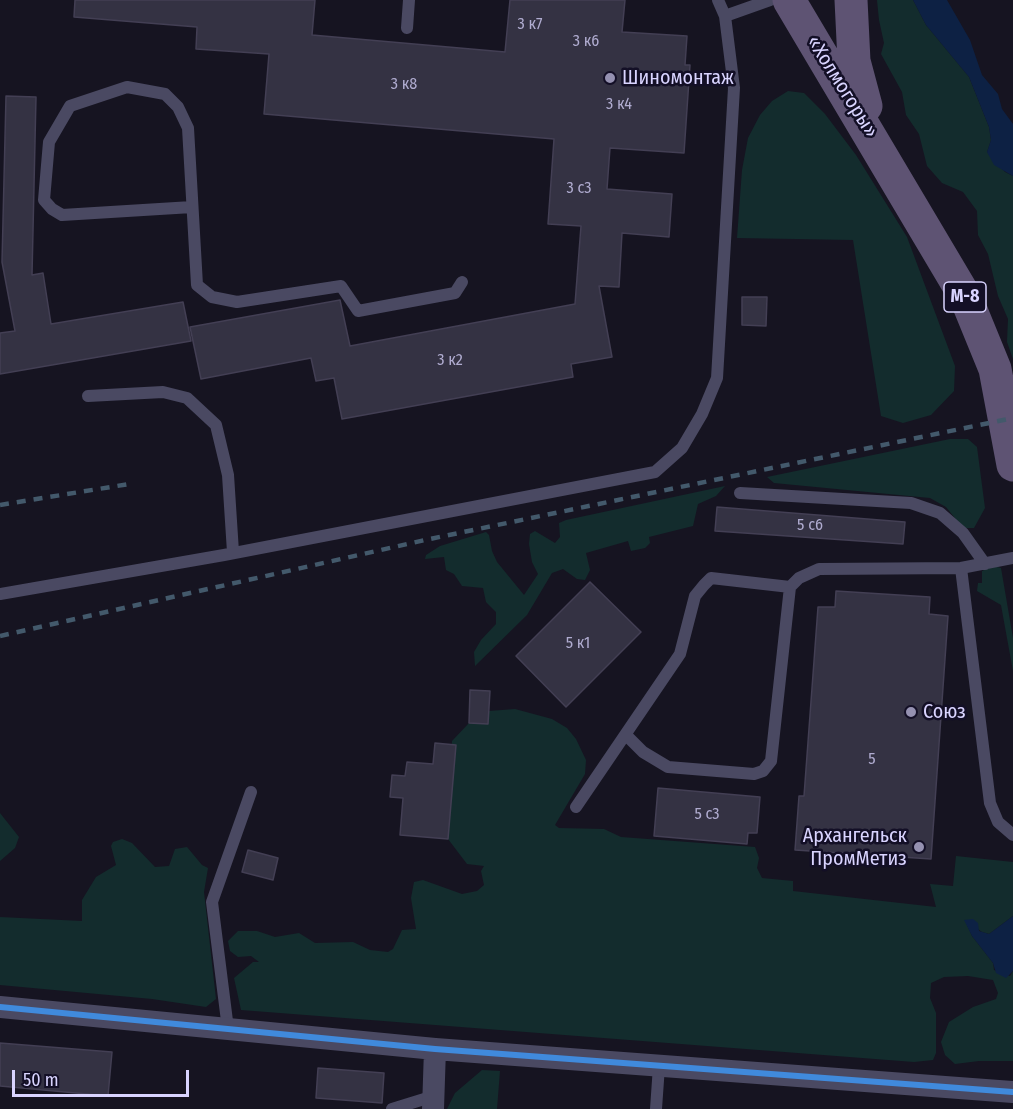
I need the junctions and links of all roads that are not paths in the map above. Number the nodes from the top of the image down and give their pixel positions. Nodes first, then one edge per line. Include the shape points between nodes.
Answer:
1 (409, 0) edge
2 (718, 0) edge
3 (770, 0) edge
4 (789, 0) edge
5 (851, 0) edge
6 (726, 16) junction
7 (407, 28) dead end
8 (877, 145) junction
9 (192, 207) junction
10 (462, 282) dead end
11 (88, 396) dead end
12 (1013, 465) edge
13 (740, 493) dead end
14 (233, 552) junction
15 (1013, 558) edge
16 (985, 564) junction
17 (961, 568) junction
18 (790, 587) junction
19 (0, 594) edge
20 (627, 736) junction
21 (251, 792) dead end
22 (576, 807) dead end
23 (1013, 835) edge
24 (0, 1007) edge
25 (228, 1029) junction
26 (435, 1049) junction
27 (659, 1066) junction
28 (1013, 1092) edge
29 (434, 1102) edge
30 (392, 1109) edge
31 (656, 1109) edge

1 - 7 lane
2 - 6 lane
3 - 6 lane
4 - 8 main road, «Холмогоры» / М-8
5 - 8 main road, «Холмогоры» / М-8 via 854,61
6 - 14 lane via 734,88 717,378 682,448 655,472
8 - 12 main road, М-8 via 966,298 995,369
9 - 9 lane via 188,128 178,107 165,94 127,87 70,106 49,142 44,200 52,209 62,215
9 - 10 lane via 198,285 212,297 237,302 341,286 358,311 455,293
11 - 14 lane via 163,392 187,398 216,425 228,476
13 - 16 lane via 911,503 940,513 963,533
14 - 19 lane
15 - 16 lane
16 - 17 lane
17 - 18 lane via 819,569
17 - 23 lane via 990,803 998,822
18 - 20 lane via 711,578 695,596 680,654
18 - 20 lane via 771,761 763,771 754,774 668,767 643,752
20 - 22 lane
21 - 25 lane via 212,902
24 - 25 street
25 - 26 street
26 - 27 street
26 - 29 street
27 - 28 street
27 - 31 lane
29 - 30 lane

